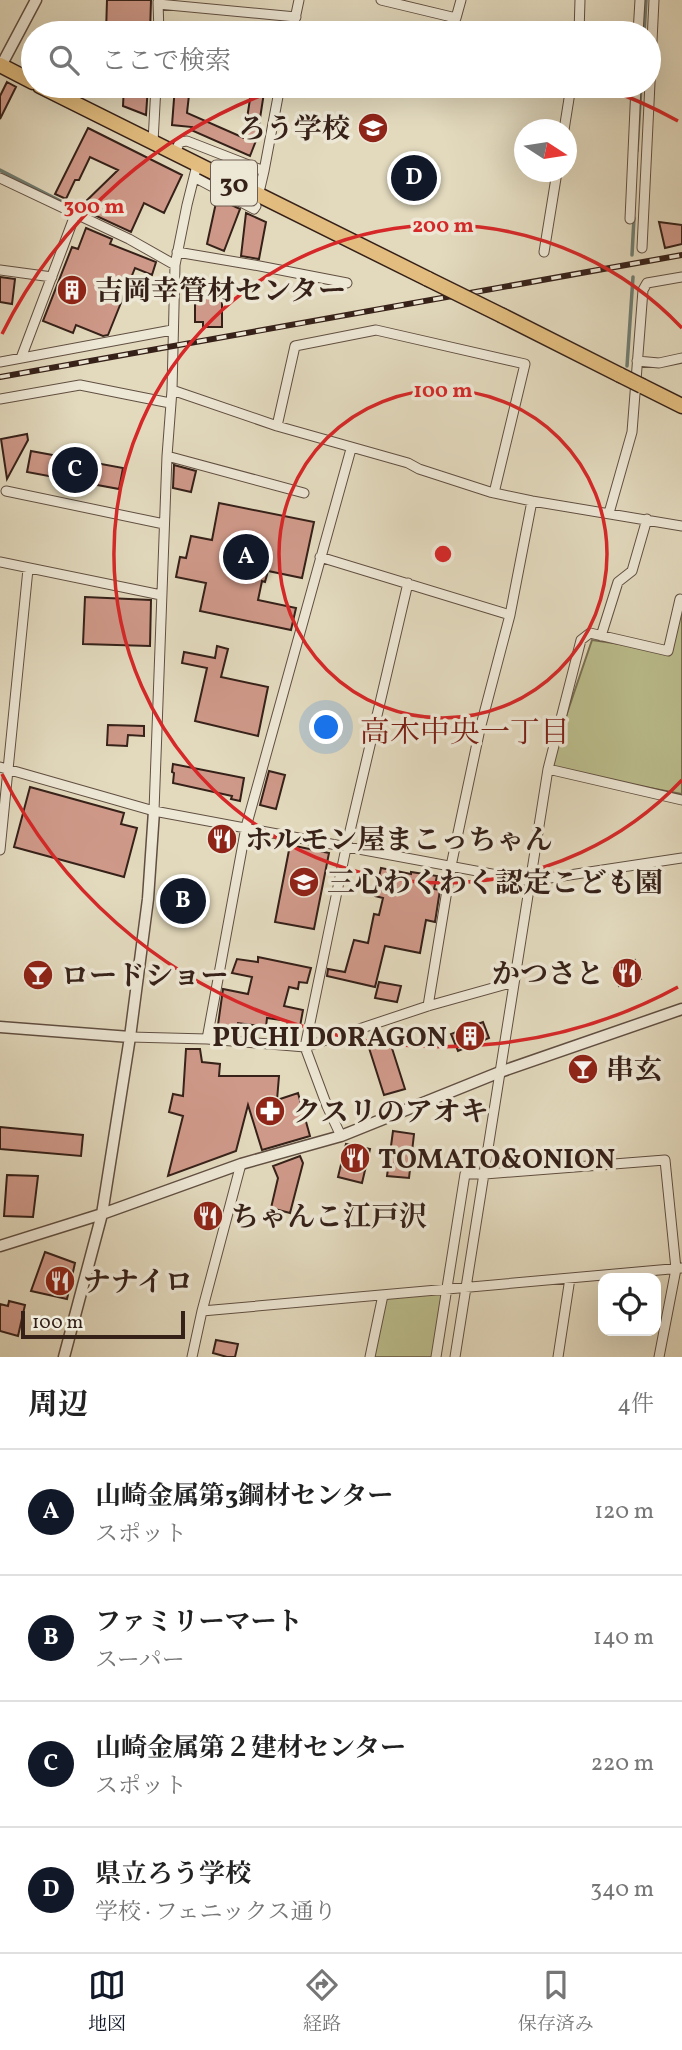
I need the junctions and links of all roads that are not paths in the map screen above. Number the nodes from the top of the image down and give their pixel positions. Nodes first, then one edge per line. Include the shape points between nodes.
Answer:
1 (36, 0) edge
2 (242, 0) edge
3 (299, 0) edge
4 (381, 0) edge
5 (432, 0) edge
6 (461, 0) edge
7 (580, 0) edge
8 (640, 0) edge
9 (654, 0) edge
10 (158, 2) edge
11 (241, 12) junction
12 (430, 12) junction
13 (296, 17) junction
14 (25, 21) edge
15 (159, 21) edge
16 (295, 21) edge
17 (579, 21) edge
18 (639, 21) edge
19 (653, 21) edge
20 (21, 28) edge
21 (0, 66) edge
22 (21, 76) edge
23 (64, 98) edge
24 (155, 98) edge
25 (278, 98) edge
26 (569, 98) edge
27 (635, 98) edge
28 (649, 98) edge
29 (566, 119) edge
30 (153, 142) junction
31 (174, 153) junction
32 (196, 171) junction
33 (264, 171) junction
34 (0, 177) edge
35 (555, 182) edge
36 (260, 188) dead end
37 (256, 206) dead end
38 (75, 215) junction
39 (630, 219) dead end
40 (642, 248) dead end
41 (544, 252) dead end
42 (177, 253) junction
43 (175, 265) junction
44 (0, 270) edge
45 (52, 276) junction
46 (682, 277) edge
47 (347, 283) dead end
48 (172, 330) junction
49 (21, 358) junction
50 (682, 358) edge
51 (637, 361) junction
52 (0, 362) edge
53 (172, 390) junction
54 (0, 399) edge
55 (170, 403) junction
56 (682, 406) edge
57 (277, 426) junction
58 (351, 449) junction
59 (167, 456) junction
60 (6, 491) dead end
61 (304, 493) dead end
62 (494, 493) junction
63 (532, 501) junction
64 (609, 513) junction
65 (647, 520) junction
66 (164, 524) junction
67 (682, 526) edge
68 (320, 557) junction
69 (0, 562) edge
70 (28, 569) junction
71 (408, 583) junction
72 (161, 595) junction
73 (681, 597) edge
74 (510, 615) junction
75 (601, 636) junction
76 (4, 768) edge
77 (548, 769) junction
78 (682, 800) edge
79 (154, 811) junction
80 (246, 827) junction
81 (346, 848) junction
82 (0, 850) edge
83 (682, 858) edge
84 (451, 866) junction
85 (530, 881) junction
86 (514, 982) junction
87 (428, 1006) junction
88 (682, 1009) edge
89 (0, 1027) edge
90 (130, 1037) junction
91 (207, 1039) junction
92 (305, 1047) junction
93 (500, 1072) junction
94 (341, 1136) junction
95 (241, 1164) junction
96 (485, 1174) junction
97 (102, 1214) junction
98 (0, 1245) edge
99 (679, 1269) edge
100 (570, 1278) junction
101 (466, 1287) junction
102 (447, 1289) junction
103 (383, 1294) junction
104 (202, 1311) junction
105 (64, 1357) edge
106 (192, 1357) edge
107 (370, 1357) edge
108 (436, 1357) edge
109 (456, 1357) edge
110 (558, 1357) edge
111 (659, 1357) edge

1 - 14 street
2 - 11 street
3 - 13 street
4 - 12 street
5 - 12 street
6 - 12 street via 456,18
7 - 17 street
8 - 18 street
9 - 19 street
10 - 11 street
10 - 15 street
11 - 13 street
13 - 16 street
20 - 21 street
21 - 22 main road
23 - 30 main road, 30
24 - 30 street
25 - 33 street
26 - 29 street
27 - 39 street
28 - 40 street
30 - 31 main road, 30
31 - 32 main road, 30
31 - 33 street via 180,142 187,141
32 - 37 street via 254,209
32 - 42 street
32 - 56 main road, 30, bridge via 428,279
33 - 36 street
34 - 38 street
35 - 41 street
38 - 43 street
38 - 45 street
42 - 43 street
42 - 47 street
43 - 48 street
44 - 45 street
45 - 49 street
46 - 51 street via 647,283 643,290
48 - 49 street
48 - 53 street
49 - 52 street
50 - 51 street
51 - 64 street via 632,432
53 - 55 street
53 - 57 street
54 - 55 street via 80,385
55 - 59 street
57 - 58 street
57 - 62 street via 295,346 376,330 525,364
58 - 62 street
58 - 68 street
59 - 61 street
59 - 66 street
60 - 66 street
62 - 63 street
63 - 64 street
63 - 74 street
64 - 65 street
65 - 67 street
65 - 75 street via 632,571 618,582
66 - 72 street
68 - 71 street
68 - 80 street
69 - 70 street
70 - 72 street
70 - 76 street
71 - 74 street
71 - 81 street
72 - 79 street
73 - 75 street via 668,651
74 - 84 street
75 - 77 street via 590,633 580,640
76 - 79 street
76 - 82 street
77 - 78 street
77 - 85 street
79 - 80 street
79 - 90 street
80 - 81 street
80 - 91 street
81 - 84 street
81 - 92 street
83 - 85 street
84 - 85 street
84 - 87 street
85 - 86 street
86 - 87 street
86 - 93 street
87 - 92 street
88 - 93 street
89 - 90 street
90 - 91 street
90 - 97 street
91 - 92 street
92 - 94 street
93 - 94 street
93 - 96 street
94 - 95 street
95 - 97 street
95 - 104 street
96 - 99 street via 665,1160
96 - 101 street
96 - 102 street via 465,1174
97 - 98 street
97 - 105 street
99 - 100 street
99 - 111 street
100 - 101 street
100 - 110 street
101 - 102 street
101 - 109 street
102 - 103 street
102 - 108 street
103 - 104 street
103 - 107 street
104 - 106 street

